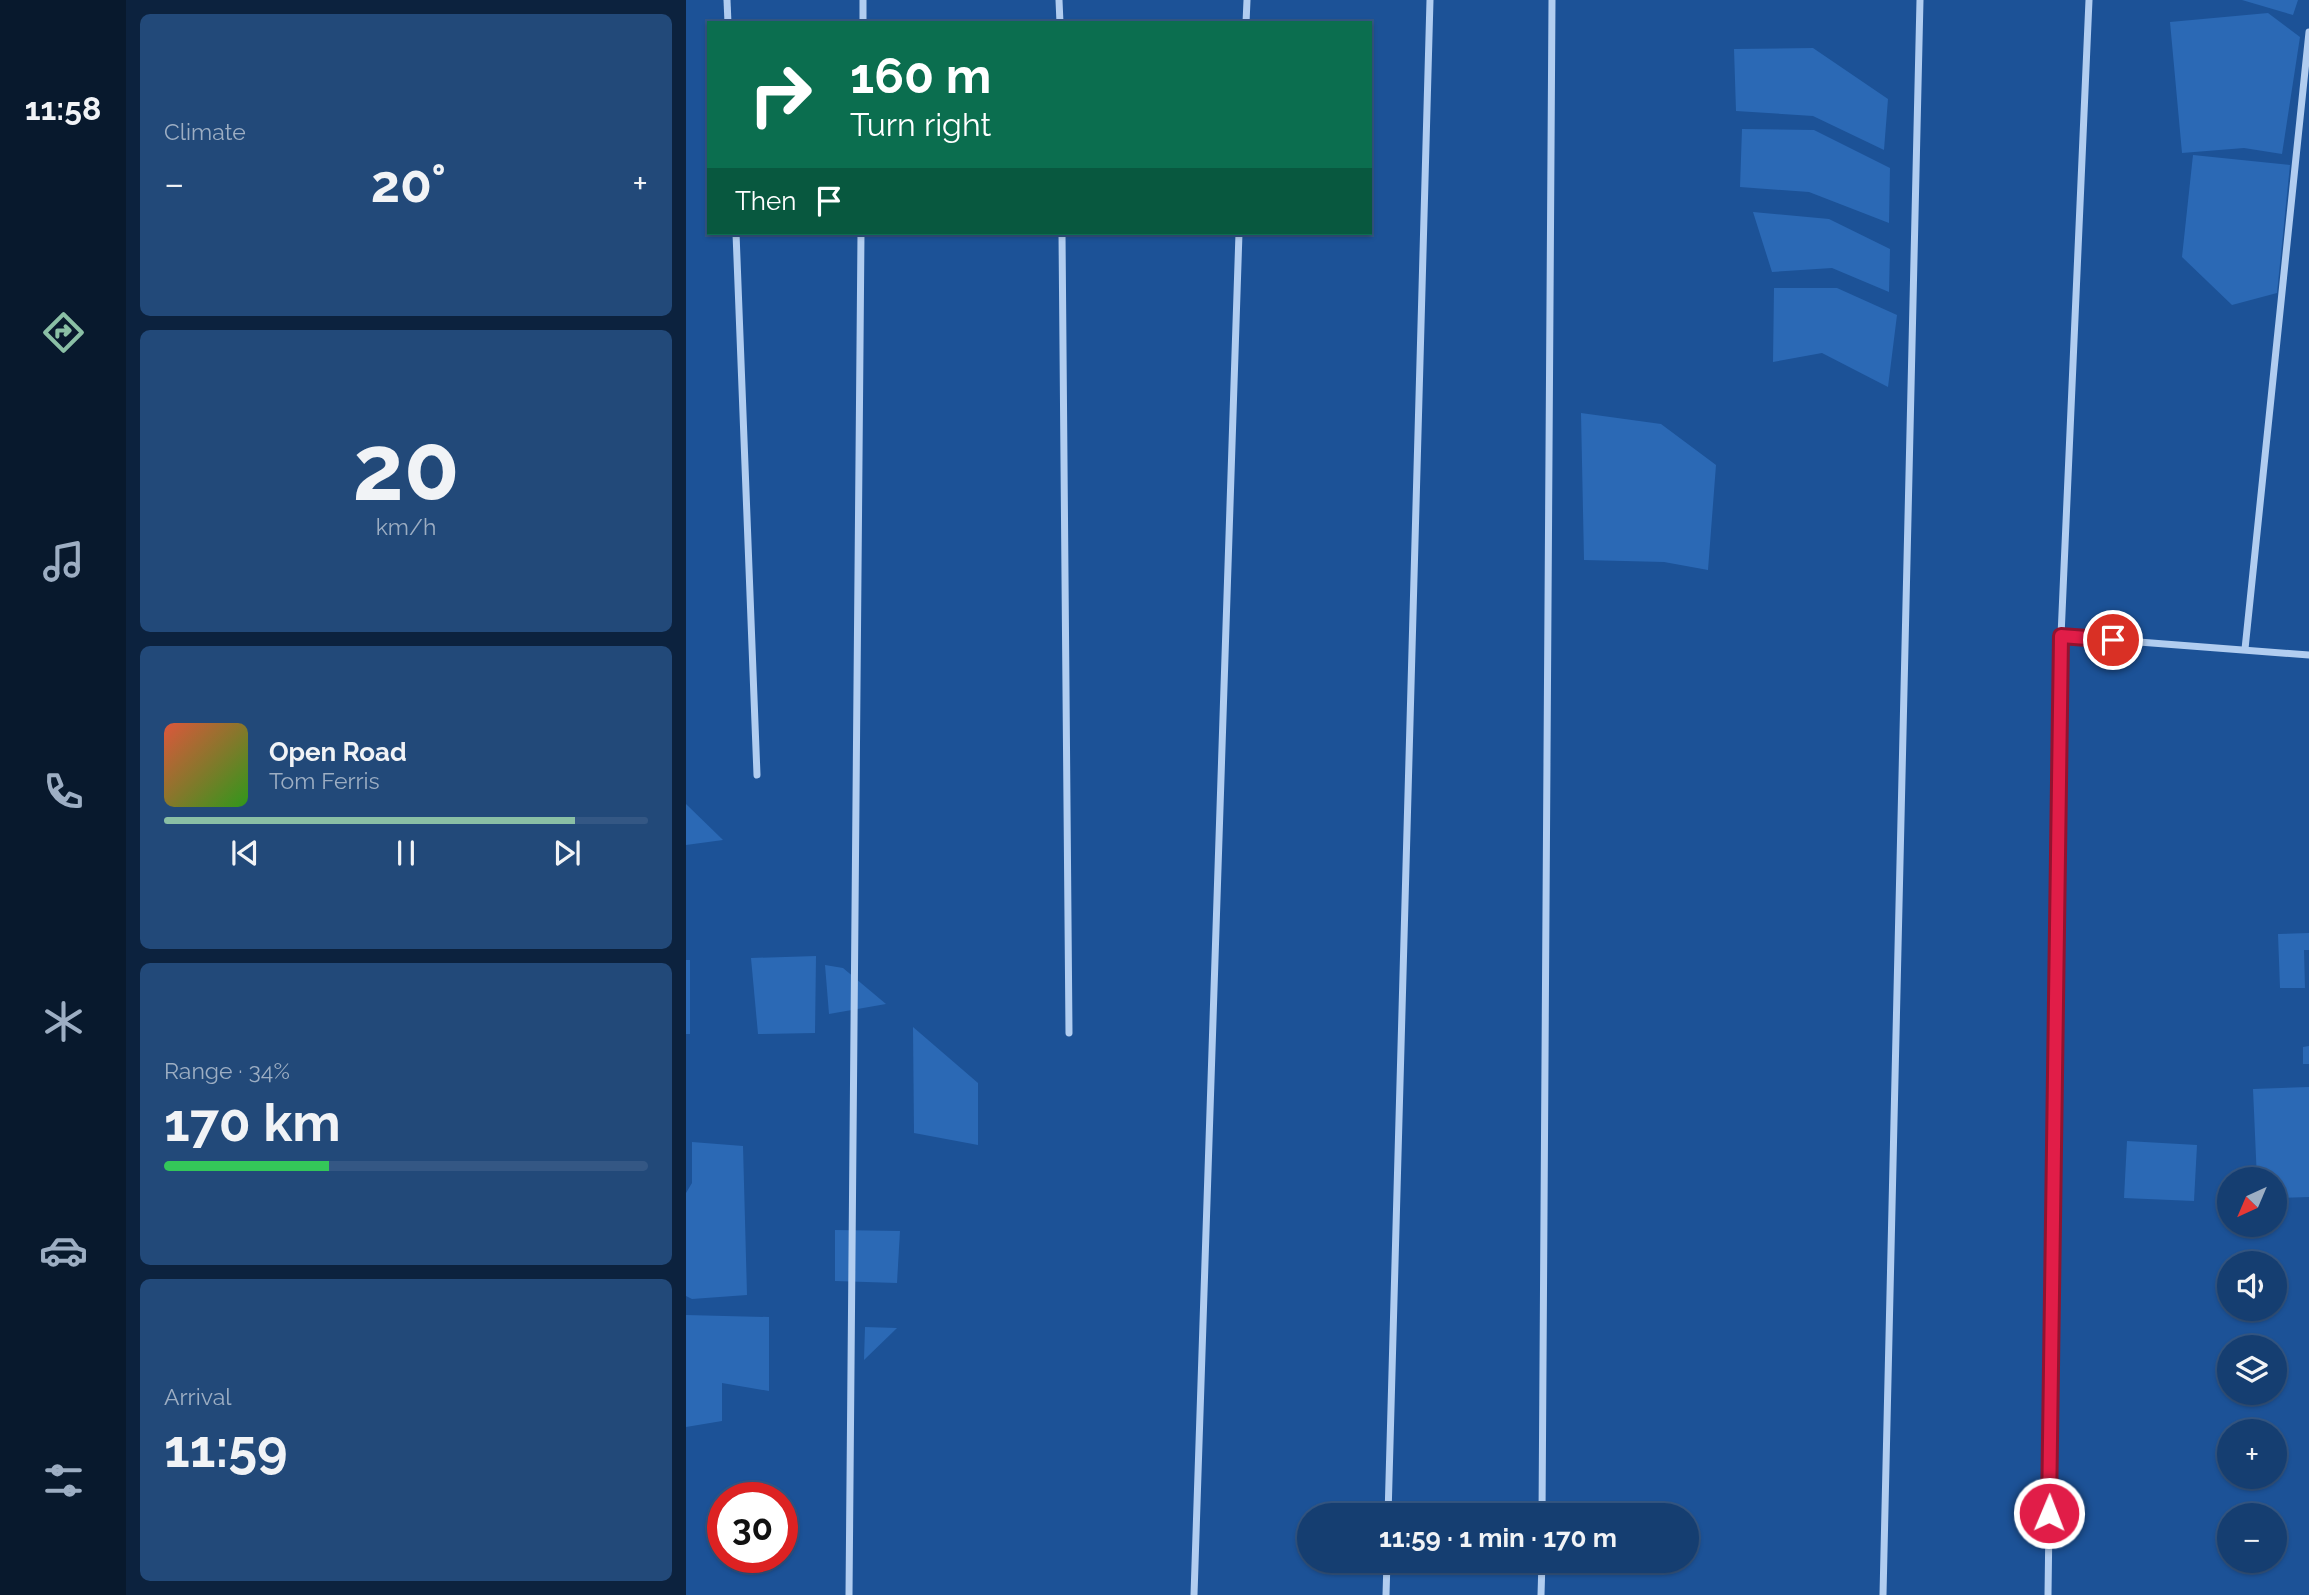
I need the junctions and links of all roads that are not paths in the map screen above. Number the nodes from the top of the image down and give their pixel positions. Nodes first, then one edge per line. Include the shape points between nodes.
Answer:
1 (727, 0) edge
2 (863, 0) edge
3 (1059, 0) edge
4 (1247, 0) edge
5 (1430, 0) edge
6 (1552, 0) edge
7 (1920, 0) edge
8 (2089, 0) edge
9 (728, 21) edge
10 (863, 21) edge
11 (1060, 21) edge
12 (1246, 21) edge
13 (2309, 32) edge
14 (736, 235) edge
15 (861, 235) edge
16 (1062, 235) edge
17 (1239, 235) edge
18 (2061, 636) junction
19 (2245, 649) junction
20 (2309, 655) edge
21 (757, 775) dead end
22 (1069, 1033) dead end
23 (1388, 1503) edge
24 (1542, 1503) edge
25 (1387, 1573) edge
26 (1542, 1573) edge
27 (849, 1595) edge
28 (1194, 1595) edge
29 (1386, 1595) edge
30 (1541, 1595) edge
31 (1883, 1595) edge
32 (2048, 1595) edge

1 - 9 street
2 - 10 street
3 - 11 street
4 - 12 street
5 - 23 street
6 - 24 street
7 - 31 street
8 - 18 street
13 - 19 street
14 - 21 street
15 - 27 street
16 - 22 street
17 - 28 street
18 - 19 street
18 - 32 street
19 - 20 street
25 - 29 street
26 - 30 street

